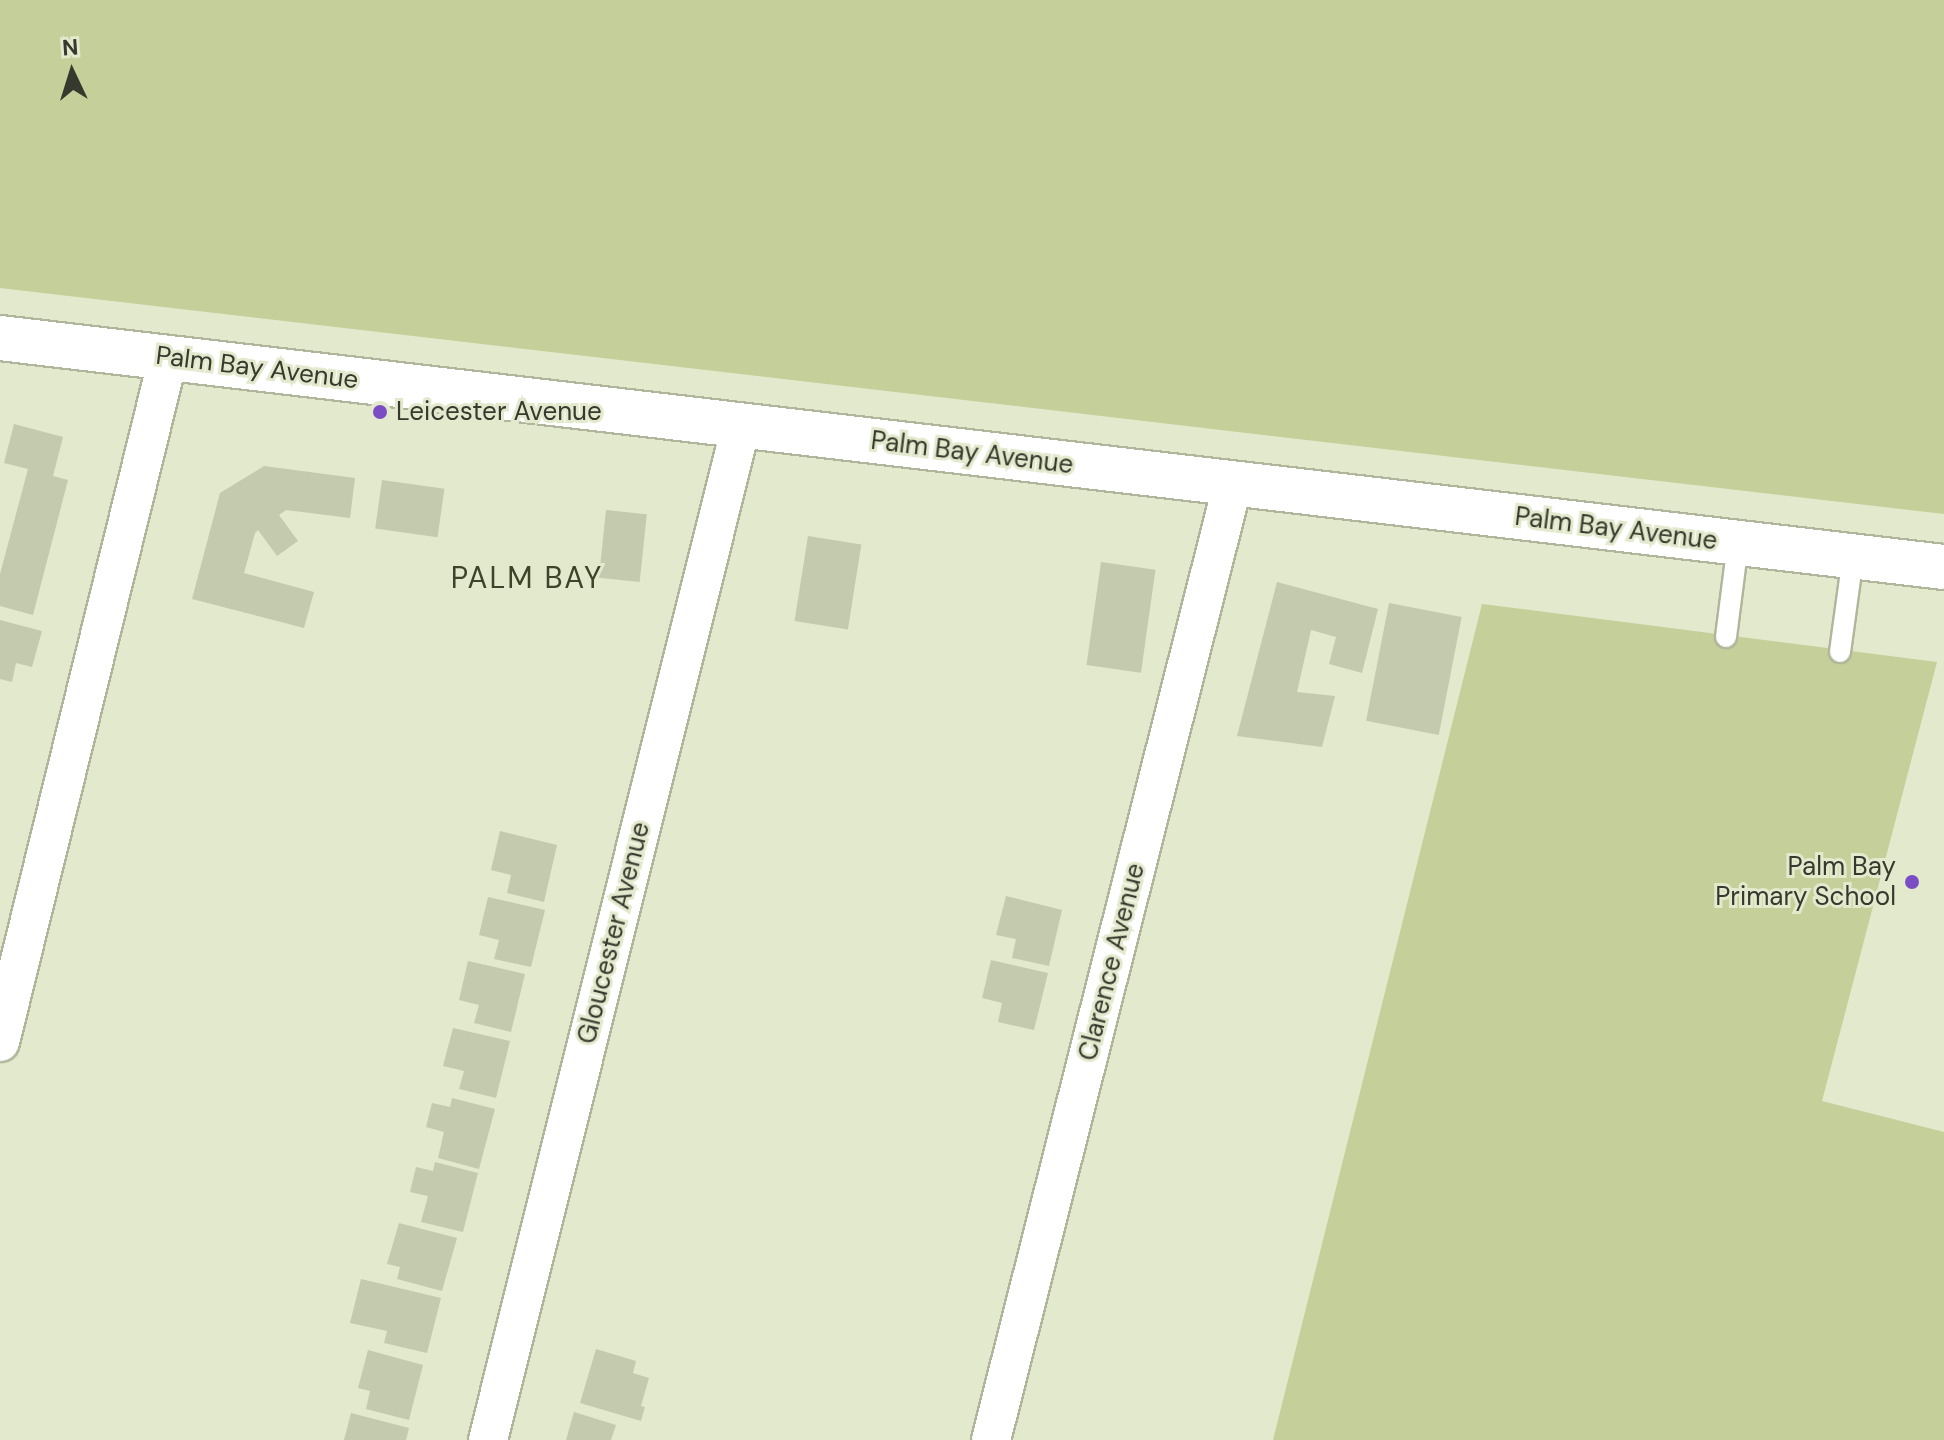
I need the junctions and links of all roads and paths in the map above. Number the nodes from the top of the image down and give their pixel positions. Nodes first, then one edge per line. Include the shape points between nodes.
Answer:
1 (0, 338) edge
2 (168, 358) junction
3 (741, 426) junction
4 (1233, 483) junction
5 (1738, 543) junction
6 (1853, 557) junction
7 (1944, 567) edge
8 (1726, 637) dead end
9 (1840, 652) dead end
10 (0, 1042) edge
11 (488, 1440) edge
12 (991, 1440) edge

1 - 2 main road, Palm Bay Avenue
2 - 3 main road, Palm Bay Avenue
2 - 10 street
3 - 4 main road, Palm Bay Avenue
3 - 11 street, Gloucester Avenue
4 - 5 main road, Palm Bay Avenue
4 - 12 street, Clarence Avenue
5 - 6 main road, Palm Bay Avenue
5 - 8 lane
6 - 7 main road, Palm Bay Avenue
6 - 9 lane

